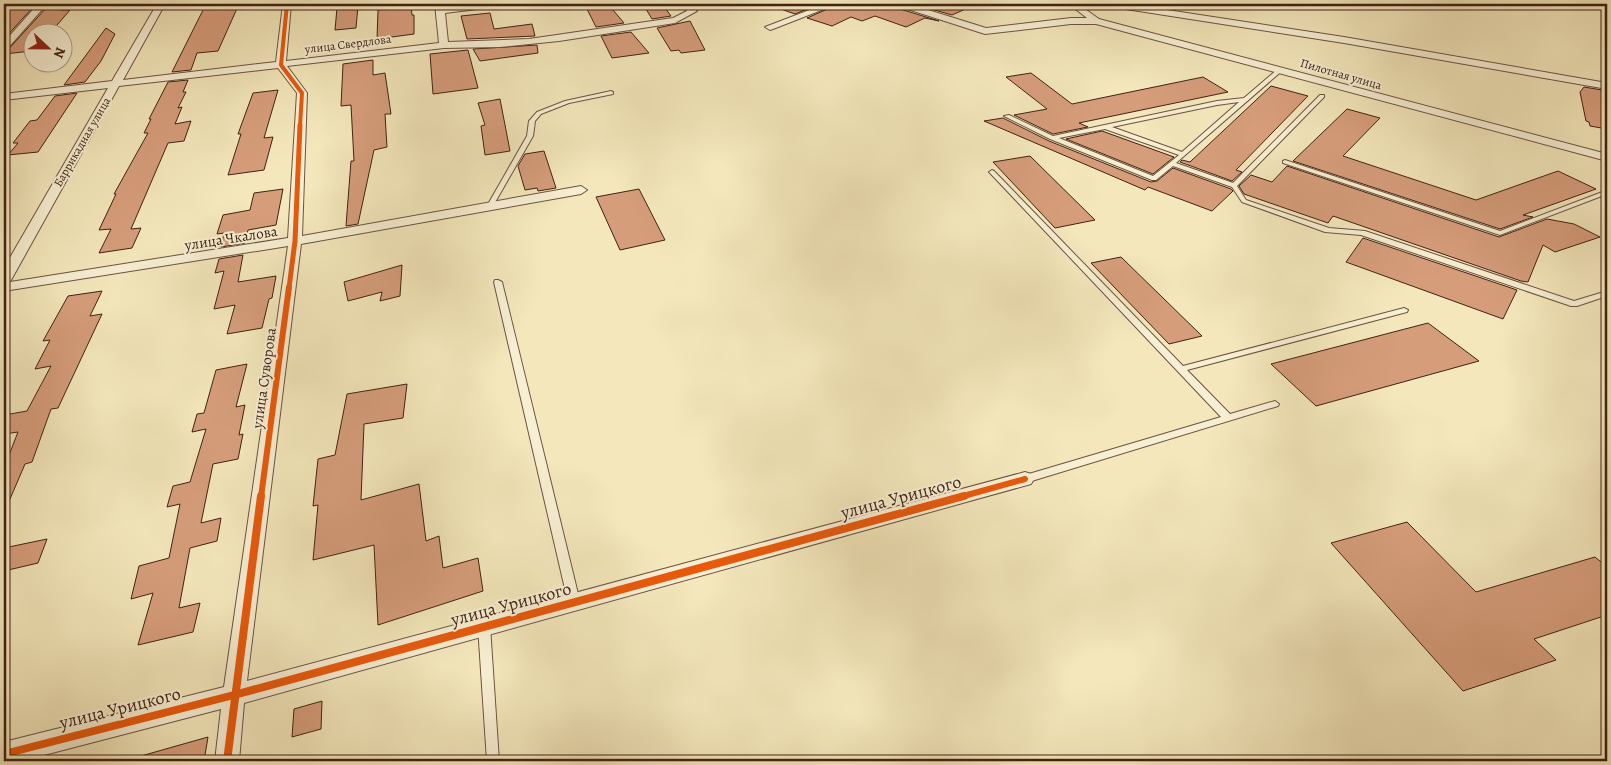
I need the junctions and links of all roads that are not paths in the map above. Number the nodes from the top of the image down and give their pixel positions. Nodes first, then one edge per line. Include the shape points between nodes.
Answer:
1 (43, 4) edge
2 (161, 4) edge
3 (287, 4) edge
4 (494, 4) edge
5 (682, 4) edge
6 (833, 4) edge
7 (901, 4) edge
8 (1073, 4) edge
9 (1113, 4) edge
10 (439, 7) edge
11 (1096, 21) junction
12 (770, 26) dead end
13 (444, 45) junction
14 (4, 47) edge
15 (281, 65) junction
16 (1280, 70) junction
17 (115, 85) junction
18 (1607, 86) edge
19 (611, 93) dead end
20 (1322, 96) dead end
21 (4, 97) edge
22 (1244, 100) junction
23 (1007, 116) dead end
24 (1106, 126) junction
25 (1052, 138) junction
26 (1184, 154) junction
27 (1607, 158) edge
28 (1285, 162) dead end
29 (1172, 164) junction
30 (992, 172) dead end
31 (1234, 186) junction
32 (581, 190) dead end
33 (1607, 192) edge
34 (490, 206) junction
35 (295, 240) junction
36 (4, 280) edge
37 (498, 282) dead end
38 (4, 287) edge
39 (1607, 293) edge
40 (1404, 310) dead end
41 (1182, 369) junction
42 (1275, 404) dead end
43 (1228, 418) junction
44 (1025, 478) joint
45 (574, 602) junction
46 (484, 626) junction
47 (234, 695) junction
48 (4, 754) edge
49 (228, 761) edge
50 (493, 761) edge

1 - 14 street
2 - 17 street, Баррикадная улица
3 - 15 street
4 - 10 street
5 - 13 street, улица Свердлова via 693,11 675,20 537,39
6 - 12 street
7 - 11 street via 985,31
8 - 11 street, Пилотная улица
9 - 18 street, Пилотная улица
10 - 13 street
11 - 16 street, Пилотная улица
13 - 15 street, улица Свердлова
15 - 17 street, улица Свердлова
15 - 35 street, улица Суворова via 302,93
16 - 22 lane
16 - 27 street, Пилотная улица
17 - 21 street, улица Свердлова
17 - 36 street, Баррикадная улица
19 - 34 lane via 567,102 540,113 532,121 530,136
20 - 31 lane
22 - 24 lane via 1217,102
22 - 26 lane
23 - 25 lane
24 - 25 lane
24 - 26 lane
25 - 29 lane via 1154,179
26 - 29 lane
28 - 33 lane via 1500,233
29 - 31 lane
30 - 41 lane
31 - 39 lane via 1244,201 1328,230 1362,233 1574,304
32 - 34 street, улица Чкалова
34 - 35 street, улица Чкалова
35 - 38 street, улица Чкалова
35 - 47 street, улица Суворова
37 - 45 lane
40 - 41 lane
41 - 43 lane
42 - 43 lane
43 - 44 lane
44 - 45 street, улица Урицкого
45 - 46 street, улица Урицкого
46 - 47 street, улица Урицкого
46 - 50 lane
47 - 48 street, улица Урицкого
47 - 49 street, улица Суворова

